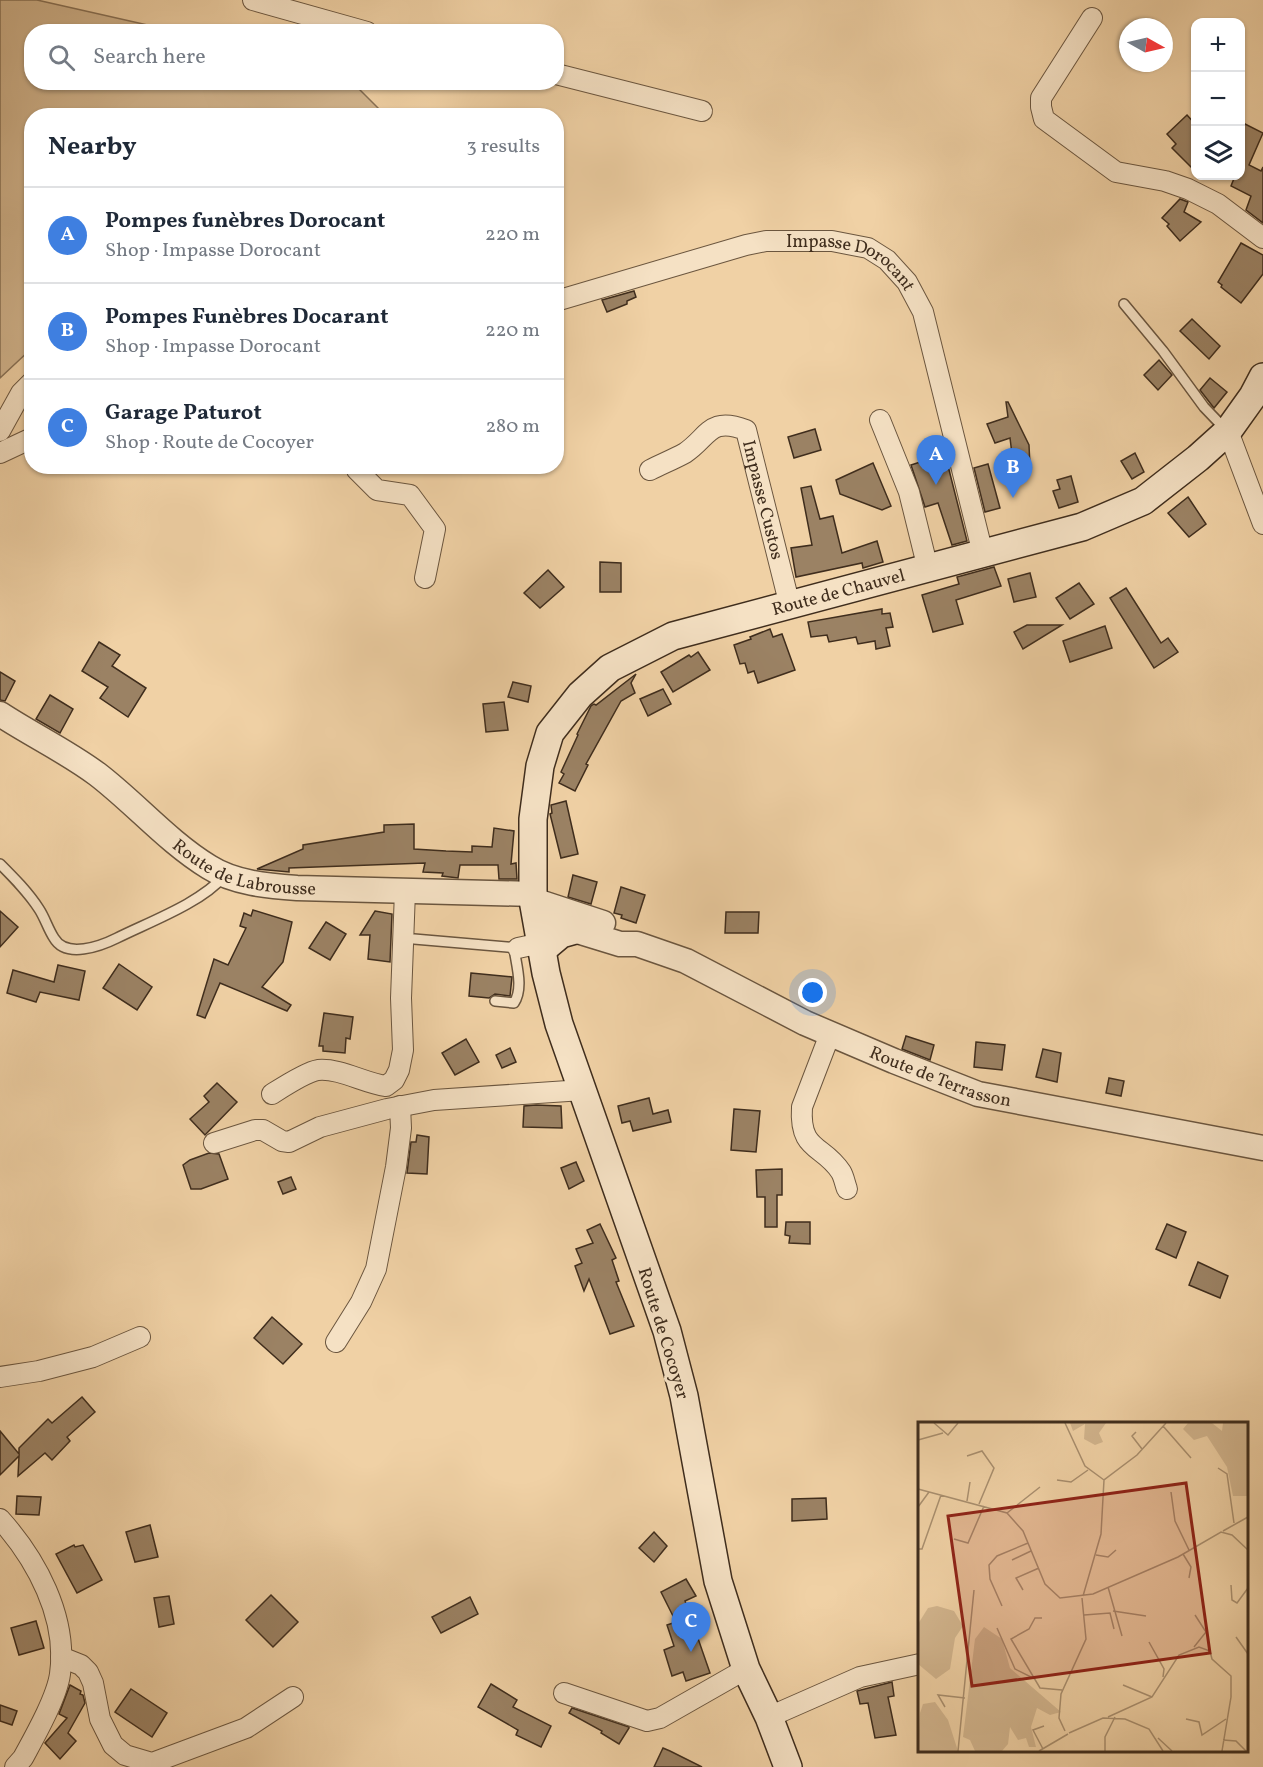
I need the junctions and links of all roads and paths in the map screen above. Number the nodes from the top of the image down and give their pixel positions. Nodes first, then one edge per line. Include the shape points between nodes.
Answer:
1 (253, 0) edge
2 (1092, 18) dead end
3 (338, 24) edge
4 (564, 76) edge
5 (702, 111) dead end
6 (1263, 238) edge
7 (564, 299) edge
8 (1124, 304) dead end
9 (1263, 377) edge
10 (24, 390) edge
11 (880, 420) dead end
12 (0, 431) edge
13 (1228, 431) junction
14 (24, 442) edge
15 (0, 453) edge
16 (650, 470) dead end
17 (361, 474) edge
18 (1263, 524) edge
19 (983, 554) junction
20 (928, 569) junction
21 (425, 578) dead end
22 (790, 606) junction
23 (0, 714) edge
24 (0, 864) edge
25 (225, 875) junction
26 (405, 891) junction
27 (531, 929) junction
28 (575, 930) joint
29 (414, 939) dead end
30 (637, 944) junction
31 (495, 1001) dead end
32 (830, 1034) junction
33 (583, 1090) junction
34 (272, 1094) dead end
35 (400, 1106) junction
36 (214, 1143) dead end
37 (1263, 1148) edge
38 (848, 1190) dead end
39 (140, 1337) dead end
40 (336, 1342) dead end
41 (0, 1377) edge
42 (0, 1518) edge
43 (61, 1657) junction
44 (918, 1664) edge
45 (746, 1669) junction
46 (564, 1693) dead end
47 (293, 1697) dead end
48 (769, 1718) junction
49 (15, 1767) edge
50 (788, 1767) edge

1 - 3 street
2 - 6 street via 1041,98 1044,119 1116,172 1188,189 1218,204
4 - 5 street
7 - 19 street, Impasse Dorocant via 766,241 832,241 868,248 878,254 907,282 924,312
8 - 13 lane via 1204,407
9 - 13 main road, Route de Chauvel
10 - 12 street
11 - 20 street via 909,492
13 - 18 street
13 - 19 main road, Route de Chauvel via 1143,501 1082,528
14 - 15 street
16 - 22 street, Impasse Custos via 686,452 709,430 747,430
17 - 21 street via 377,489 410,495 435,529
19 - 20 main road, Route de Chauvel
20 - 22 main road, Route de Chauvel
22 - 27 main road, Route de Chauvel via 673,636 610,668 580,695 550,733 540,766 533,819
23 - 25 street, Route de Labrousse via 98,775 167,835
24 - 25 lane via 41,911 54,940 79,949 104,944 201,896
25 - 26 street, Route de Labrousse via 268,886
26 - 27 street, Route de Labrousse
26 - 34 street via 403,1050 394,1080 386,1086 377,1085 318,1070
27 - 28 main road via 561,934
27 - 29 lane
27 - 30 street, Route de Terrasson via 624,930
27 - 31 lane via 518,977 517,1000
27 - 33 main road, Route de Cocoyer
28 - 30 street, Route de Terrasson via 620,944
30 - 32 street, Route de Terrasson via 686,961
32 - 37 street, Route de Terrasson via 978,1094
32 - 38 street via 801,1119 809,1142 841,1172
33 - 35 street via 434,1100
33 - 45 main road, Route de Cocoyer via 667,1331 684,1396 718,1581
35 - 36 street via 320,1127 289,1142 255,1130
35 - 40 street via 396,1167 376,1269
39 - 41 street via 93,1357
42 - 43 street via 31,1558 52,1603
43 - 47 street via 88,1672 100,1719 113,1745 125,1755 152,1763 246,1728
43 - 49 street via 56,1691
44 - 48 street via 860,1677
45 - 46 street via 660,1718 647,1720
45 - 48 main road, Route de Cocoyer
48 - 50 main road, Route de Cocoyer

